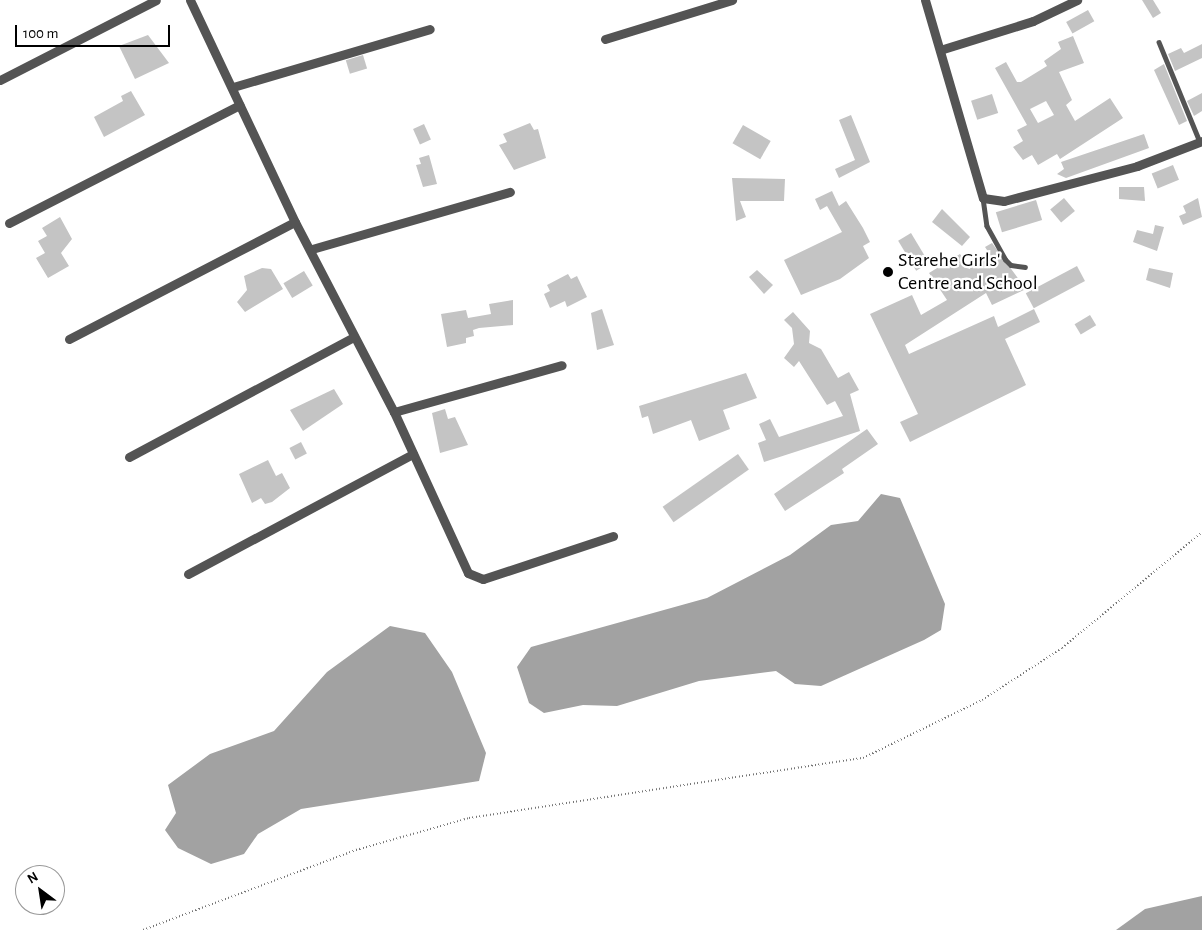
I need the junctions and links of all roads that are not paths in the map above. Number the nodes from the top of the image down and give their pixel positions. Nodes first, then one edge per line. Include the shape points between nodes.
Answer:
1 (156, 0) edge
2 (190, 0) edge
3 (732, 0) edge
4 (925, 0) edge
5 (1077, 0) edge
6 (430, 29) dead end
7 (605, 38) dead end
8 (1159, 42) dead end
9 (940, 50) junction
10 (0, 80) edge
11 (233, 87) junction
12 (240, 105) junction
13 (1201, 142) edge
14 (510, 192) dead end
15 (984, 198) junction
16 (295, 222) junction
17 (9, 223) dead end
18 (312, 249) junction
19 (1025, 267) dead end
20 (354, 337) junction
21 (69, 338) dead end
22 (562, 365) dead end
23 (394, 412) junction
24 (413, 454) junction
25 (129, 457) dead end
26 (612, 536) dead end
27 (188, 574) dead end

1 - 10 street
2 - 11 street
3 - 7 street
4 - 9 street
5 - 9 street via 1033,21
6 - 11 street
8 - 13 lane
9 - 15 street
11 - 12 street
12 - 16 street
12 - 17 street
13 - 15 street via 1137,166 1004,201
14 - 18 street
15 - 19 lane via 988,226 1005,259 1010,266
16 - 18 street
16 - 21 street
18 - 20 street
20 - 23 street
20 - 25 street
22 - 23 street
23 - 24 street
24 - 26 street via 462,564 474,578 497,575
24 - 27 street

